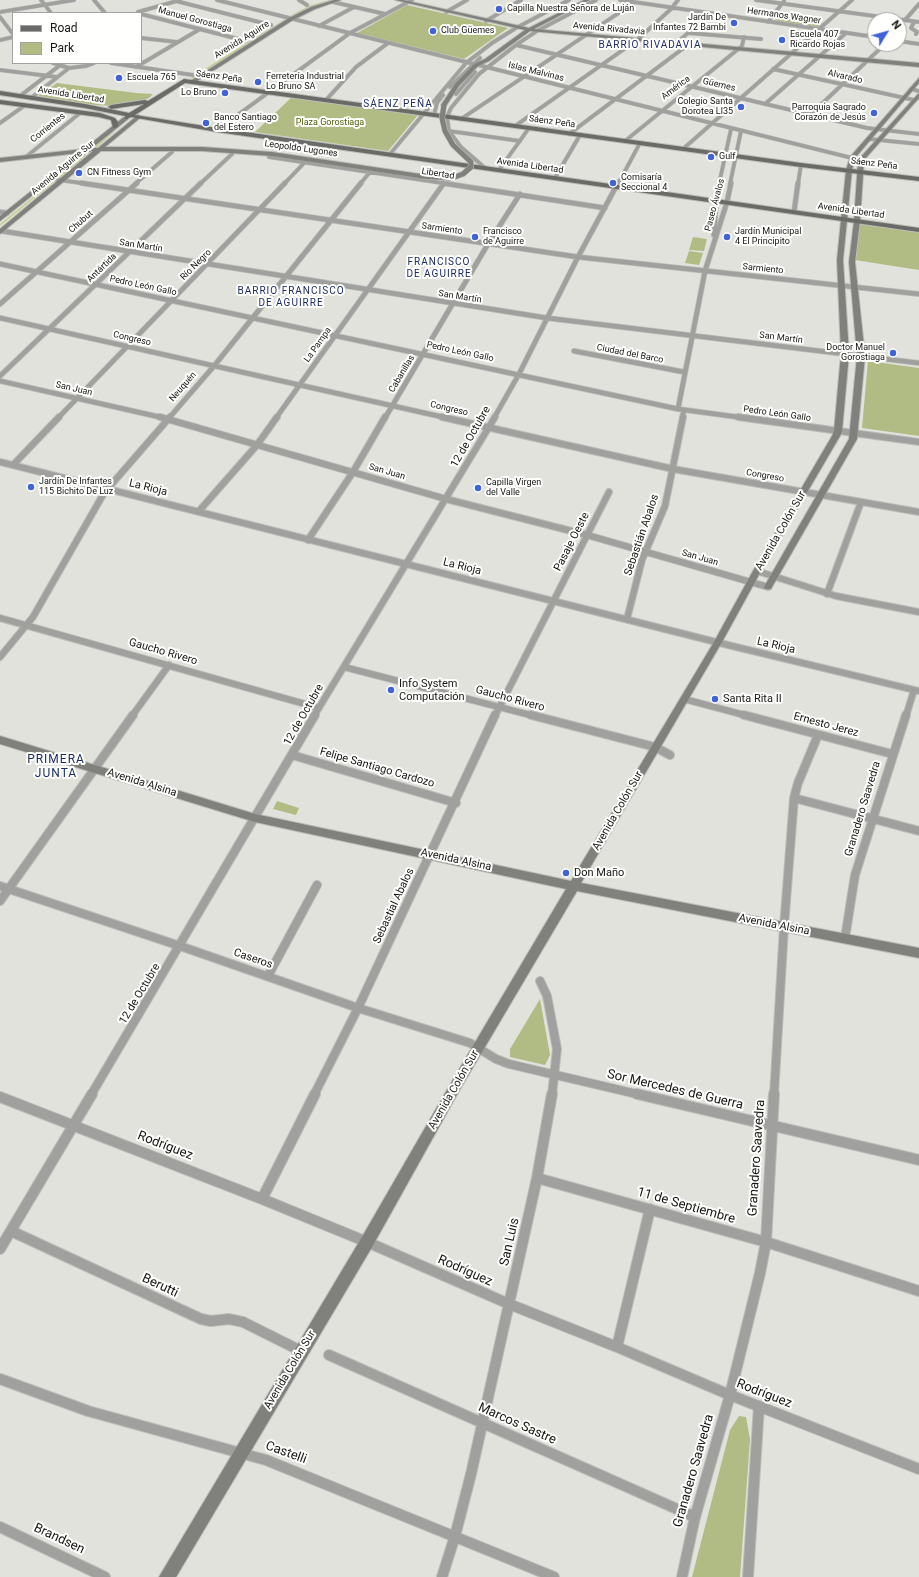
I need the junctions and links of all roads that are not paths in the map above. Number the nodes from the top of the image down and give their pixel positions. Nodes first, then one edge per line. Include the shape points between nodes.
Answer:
1 (41, 0) edge
2 (74, 0) edge
3 (94, 0) edge
4 (182, 0) edge
5 (217, 0) edge
6 (299, 0) edge
7 (326, 0) edge
8 (339, 0) edge
9 (397, 0) edge
10 (467, 0) edge
11 (522, 0) edge
12 (569, 0) edge
13 (579, 0) edge
14 (588, 0) edge
15 (596, 0) edge
16 (620, 0) edge
17 (678, 0) edge
18 (756, 0) edge
19 (852, 0) edge
20 (176, 1) junction
21 (410, 1) edge
22 (333, 2) junction
23 (635, 2) junction
24 (783, 2) edge
25 (919, 4) edge
26 (45, 5) junction
27 (307, 5) junction
28 (354, 7) junction
29 (671, 8) junction
30 (0, 12) edge
31 (50, 12) edge
32 (104, 12) edge
33 (141, 12) edge
34 (446, 12) junction
35 (839, 12) junction
36 (142, 14) edge
37 (385, 14) junction
38 (711, 14) junction
39 (0, 17) edge
40 (867, 17) edge
41 (287, 18) junction
42 (907, 18) edge
43 (907, 20) edge
44 (486, 21) junction
45 (768, 22) junction
46 (914, 22) junction
47 (919, 22) edge
48 (271, 25) junction
49 (319, 26) junction
50 (516, 28) junction
51 (200, 29) junction
52 (522, 29) junction
53 (820, 29) junction
54 (529, 30) junction
55 (537, 31) junction
56 (12, 33) edge
57 (350, 33) junction
58 (688, 33) junction
59 (846, 33) junction
60 (916, 34) dead end
61 (586, 35) junction
62 (867, 36) edge
63 (744, 37) junction
64 (11, 38) edge
65 (142, 38) edge
66 (761, 39) dead end
67 (0, 40) edge
68 (636, 40) junction
69 (246, 41) junction
70 (177, 42) junction
71 (907, 42) edge
72 (388, 43) junction
73 (676, 43) junction
74 (689, 44) junction
75 (919, 44) edge
76 (516, 45) junction
77 (738, 49) junction
78 (876, 52) edge
79 (792, 54) junction
80 (557, 55) junction
81 (820, 56) junction
82 (867, 60) junction
83 (142, 63) edge
84 (466, 63) junction
85 (55, 64) edge
86 (91, 64) edge
87 (117, 64) edge
88 (141, 64) edge
89 (919, 64) edge
90 (476, 65) junction
91 (600, 65) junction
92 (59, 66) junction
93 (136, 67) junction
94 (69, 68) junction
95 (487, 68) junction
96 (774, 69) junction
97 (0, 70) edge
98 (799, 75) junction
99 (46, 76) junction
100 (645, 76) junction
101 (57, 77) junction
102 (524, 77) junction
103 (192, 78) junction
104 (919, 80) edge
105 (843, 84) junction
106 (692, 87) junction
107 (568, 88) junction
108 (911, 90) junction
109 (919, 91) edge
110 (268, 92) junction
111 (1, 94) edge
112 (919, 95) edge
113 (20, 96) junction
114 (161, 96) junction
115 (31, 98) junction
116 (739, 98) junction
117 (904, 98) junction
118 (614, 99) junction
119 (326, 100) junction
120 (914, 100) junction
121 (0, 102) edge
122 (62, 103) junction
123 (765, 104) junction
124 (24, 106) junction
125 (85, 106) junction
126 (54, 110) junction
127 (660, 111) junction
128 (80, 113) junction
129 (422, 114) junction
130 (448, 114) junction
131 (100, 115) junction
132 (810, 115) junction
133 (128, 116) junction
134 (434, 116) junction
135 (138, 118) junction
136 (461, 119) junction
137 (0, 123) edge
138 (711, 124) junction
139 (515, 126) junction
140 (115, 127) junction
141 (529, 128) junction
142 (732, 129) junction
143 (878, 129) junction
144 (217, 130) junction
145 (888, 130) junction
146 (449, 131) junction
147 (741, 131) junction
148 (569, 134) junction
149 (919, 134) edge
150 (580, 135) junction
151 (869, 139) junction
152 (880, 140) junction
153 (520, 141) junction
154 (625, 141) junction
155 (640, 143) junction
156 (919, 144) edge
157 (100, 149) junction
158 (682, 149) junction
159 (172, 152) junction
160 (83, 153) junction
161 (94, 154) junction
162 (232, 154) junction
163 (390, 154) junction
164 (726, 155) junction
165 (27, 156) junction
166 (735, 156) junction
167 (269, 157) junction
168 (852, 158) junction
169 (0, 161) edge
170 (305, 162) junction
171 (328, 162) junction
172 (801, 165) junction
173 (485, 168) junction
174 (499, 170) junction
175 (849, 170) junction
176 (370, 172) junction
177 (861, 172) junction
178 (555, 178) junction
179 (919, 179) edge
180 (57, 180) junction
181 (444, 183) junction
182 (617, 187) junction
183 (128, 190) junction
184 (520, 194) junction
185 (185, 199) junction
186 (716, 201) junction
187 (726, 202) junction
188 (606, 208) junction
189 (260, 210) junction
190 (0, 212) edge
191 (794, 212) junction
192 (7, 213) junction
193 (0, 219) edge
194 (844, 219) junction
195 (331, 220) junction
196 (857, 221) junction
197 (919, 230) edge
198 (1, 232) edge
199 (408, 232) junction
200 (714, 242) junction
201 (70, 243) junction
202 (488, 244) junction
203 (131, 252) junction
204 (578, 257) junction
205 (0, 264) edge
206 (208, 264) junction
207 (705, 271) junction
208 (36, 272) junction
209 (285, 276) junction
210 (96, 285) junction
211 (840, 286) junction
212 (854, 287) junction
213 (368, 290) junction
214 (919, 294) edge
215 (171, 301) junction
216 (453, 303) junction
217 (0, 304) edge
218 (0, 318) edge
219 (252, 318) junction
220 (548, 318) junction
221 (49, 329) junction
222 (335, 335) junction
223 (692, 335) junction
224 (128, 346) junction
225 (574, 351) dead end
226 (423, 354) junction
227 (845, 354) junction
228 (861, 356) junction
229 (919, 363) edge
230 (214, 366) junction
231 (684, 372) junction
232 (519, 374) junction
233 (0, 376) edge
234 (0, 381) edge
235 (301, 384) junction
236 (78, 399) junction
237 (393, 405) junction
238 (678, 409) junction
239 (684, 410) junction
240 (168, 419) junction
241 (489, 426) junction
242 (838, 431) junction
243 (854, 433) junction
244 (919, 442) edge
245 (256, 446) junction
246 (0, 462) edge
247 (13, 465) junction
248 (673, 469) junction
249 (353, 472) junction
250 (108, 488) junction
251 (804, 491) junction
252 (609, 492) dead end
253 (821, 495) junction
254 (446, 499) junction
255 (861, 502) junction
256 (198, 511) junction
257 (919, 512) edge
258 (587, 535) junction
259 (308, 540) junction
260 (646, 552) junction
261 (407, 564) junction
262 (757, 571) junction
263 (774, 576) junction
264 (752, 582) junction
265 (768, 587) joint
266 (827, 594) junction
267 (553, 601) junction
268 (919, 612) edge
269 (0, 618) edge
270 (627, 619) junction
271 (27, 625) junction
272 (718, 642) junction
273 (0, 657) edge
274 (169, 665) junction
275 (344, 666) junction
276 (917, 690) edge
277 (684, 699) junction
278 (500, 707) junction
279 (319, 708) junction
280 (818, 735) junction
281 (0, 740) edge
282 (655, 747) junction
283 (892, 754) junction
284 (292, 755) junction
285 (670, 755) dead end
286 (95, 768) junction
287 (794, 798) junction
288 (456, 803) junction
289 (256, 818) junction
290 (872, 818) junction
291 (919, 830) edge
292 (431, 854) junction
293 (317, 885) dead end
294 (0, 886) edge
295 (574, 886) junction
296 (8, 889) junction
297 (0, 901) edge
298 (784, 927) junction
299 (845, 938) junction
300 (180, 946) junction
301 (919, 953) edge
302 (268, 976) junction
303 (540, 981) dead end
304 (358, 1008) junction
305 (478, 1048) junction
306 (496, 1059) joint
307 (555, 1076) junction
308 (0, 1097) edge
309 (74, 1125) junction
310 (774, 1125) junction
311 (919, 1160) edge
312 (537, 1178) junction
313 (262, 1199) junction
314 (650, 1209) junction
315 (11, 1231) junction
316 (367, 1242) junction
317 (766, 1242) junction
318 (0, 1249) edge
319 (919, 1291) edge
320 (509, 1304) junction
321 (617, 1347) junction
322 (301, 1351) junction
323 (329, 1355) dead end
324 (0, 1379) edge
325 (730, 1395) junction
326 (759, 1406) junction
327 (482, 1423) junction
328 (241, 1452) junction
329 (919, 1469) edge
330 (695, 1517) junction
331 (0, 1527) edge
332 (455, 1536) junction
333 (106, 1577) edge
334 (167, 1577) edge
335 (442, 1577) edge
336 (554, 1577) edge
337 (682, 1577) edge
338 (748, 1577) edge

1 - 26 street
2 - 26 street
3 - 32 street
4 - 20 street
5 - 41 street, Islas Malvinas
6 - 27 street
7 - 27 main road, Avenida Aguirre
8 - 22 main road, Avenida Aguirre
9 - 21 main road, Avenida Rivadavia
10 - 34 street
11 - 44 street
12 - 50 street
13 - 52 main road, Leopoldo Lugones
14 - 54 main road, Leopoldo Lugones
15 - 55 street
16 - 23 street, Hermanos Wagner
17 - 29 street
18 - 24 street
19 - 35 street
20 - 33 street
20 - 48 street
21 - 34 main road, Avenida Rivadavia
21 - 37 street
22 - 28 street
22 - 41 main road, Avenida Aguirre
23 - 29 street, Hermanos Wagner
23 - 61 street
24 - 35 street
24 - 45 street
25 - 42 street
26 - 30 street
26 - 31 street
27 - 41 main road, Avenida Aguirre
28 - 37 street
28 - 49 street
29 - 38 street, Hermanos Wagner
29 - 68 street
34 - 44 main road, Avenida Rivadavia
35 - 40 street
35 - 53 street
36 - 51 street, Manuel Gorostiaga
37 - 57 street
38 - 45 street, Hermanos Wagner
38 - 58 street
39 - 56 street
41 - 48 main road, Avenida Aguirre
41 - 49 street, Islas Malvinas
41 - 103 main road, Avenida Aguirre
43 - 46 street
44 - 50 main road, Avenida Rivadavia
45 - 53 street, Hermanos Wagner
46 - 47 street
46 - 60 street via 911,28 917,32
48 - 69 main road, Avenida Aguirre
49 - 57 street, Islas Malvinas
50 - 52 main road, Avenida Rivadavia
50 - 84 street
51 - 69 street, Manuel Gorostiaga
51 - 70 street
52 - 54 main road, Avenida Rivadavia
52 - 90 main road, Leopoldo Lugones via 480,58
53 - 59 street, Hermanos Wagner
53 - 79 street
54 - 55 main road, Avenida Rivadavia
54 - 90 main road, Leopoldo Lugones
55 - 61 main road, Avenida Rivadavia
55 - 76 street
57 - 72 street, Islas Malvinas
57 - 110 street
58 - 63 street
58 - 73 street
59 - 62 street, Hermanos Wagner
59 - 81 street
61 - 68 main road, Avenida Rivadavia
61 - 80 street
63 - 66 street
63 - 77 street via 742,46
64 - 67 street
65 - 70 street
68 - 73 main road, Avenida Rivadavia
68 - 91 street
69 - 103 main road, Avenida Aguirre
70 - 83 street
71 - 75 street
72 - 84 street, Islas Malvinas
72 - 119 street via 356,67
73 - 74 main road, Avenida Rivadavia
74 - 77 main road, Avenida Rivadavia
74 - 100 street
76 - 80 street, Güemes
76 - 95 street
77 - 79 main road, Avenida Rivadavia
77 - 106 street, América
78 - 82 street
79 - 81 main road, Avenida Rivadavia
79 - 96 street
80 - 91 street, Güemes
80 - 102 street
81 - 82 main road, Avenida Rivadavia
81 - 98 street
82 - 89 main road, Avenida Rivadavia
82 - 105 street
84 - 90 street, Islas Malvinas
84 - 129 street
85 - 92 street
86 - 94 street
87 - 93 street
88 - 93 street
90 - 95 street, Islas Malvinas
90 - 130 street via 454,98
90 - 134 street via 441,98
90 - 171 main road, Leopoldo Lugones, bridge via 444,105 442,118 445,131 453,144 471,162 471,166 463,174 452,178 433,178
91 - 100 street, Güemes
91 - 107 street
92 - 94 street
92 - 99 street
93 - 103 street
94 - 101 street
95 - 102 street, Islas Malvinas
95 - 130 street
96 - 98 street, Alvarado
96 - 116 street
97 - 99 street
98 - 105 street, Alvarado
98 - 123 street
99 - 101 street
99 - 113 street
100 - 106 street, Güemes
100 - 118 street
101 - 115 street
102 - 107 street, Islas Malvinas
102 - 136 street
103 - 110 main road, Sáenz Peña
103 - 114 main road, Sáenz Peña
103 - 135 main road, Avenida Aguirre
104 - 108 main road, Avenida Colón Sur
105 - 117 street, Alvarado
105 - 132 street
106 - 116 street, Güemes
106 - 127 street, América
107 - 118 street, Islas Malvinas
107 - 139 street
108 - 109 street
108 - 117 main road, Avenida Colón Sur
110 - 119 main road, Sáenz Peña
110 - 144 street
111 - 113 main road, Avenida Libertad
112 - 120 main road, Avenida Colón Sur
113 - 115 main road, Avenida Libertad
114 - 125 main road via 119,107
114 - 133 main road
115 - 122 main road, Avenida Libertad
116 - 123 street, Güemes
116 - 138 street
117 - 120 street, Alvarado
117 - 143 main road, Avenida Colón Sur
118 - 127 street, Islas Malvinas
118 - 148 street
119 - 129 main road, Sáenz Peña
120 - 145 main road, Avenida Colón Sur
121 - 124 main road, Avenida Libertad
122 - 125 main road, Avenida Libertad
122 - 126 main road via 62,107
123 - 132 street, Güemes
124 - 126 main road, Avenida Libertad
124 - 137 street
125 - 133 main road, Avenida Libertad
126 - 128 main road, Avenida Libertad
127 - 138 street, Islas Malvinas
127 - 154 street, América
128 - 131 main road, Avenida Libertad
128 - 165 street, Corrientes
129 - 134 main road, Sáenz Peña
129 - 163 street
130 - 134 main road, Sáenz Peña
130 - 136 main road, Sáenz Peña
130 - 146 street
131 - 133 main road, Avenida Libertad
131 - 140 main road via 113,119
132 - 143 street, Güemes
133 - 135 main road, Avenida Libertad
133 - 140 main road, Avenida Aguirre Sur
135 - 144 main road, Avenida Libertad
135 - 157 main road, Avenida Aguirre Sur
136 - 139 main road, Sáenz Peña
138 - 142 street, Islas Malvinas
138 - 158 street
139 - 141 main road, Sáenz Peña
140 - 160 main road, Avenida Aguirre Sur
141 - 148 main road, Sáenz Peña
141 - 153 street
142 - 147 street, Islas Malvinas
142 - 164 street, Paseo Ávalos
143 - 145 street, Güemes
143 - 151 main road, Avenida Colón Sur
144 - 163 main road, Avenida Libertad
145 - 149 street, Güemes
145 - 152 main road, Avenida Colón Sur
146 - 153 street
146 - 173 street via 461,147
147 - 166 street, Paseo Ávalos
147 - 168 street, Islas Malvinas
148 - 150 main road, Sáenz Peña
150 - 154 main road, Sáenz Peña
150 - 178 street
151 - 152 street
151 - 168 main road, Avenida Colón Sur
152 - 156 street
152 - 177 main road, Avenida Colón Sur via 862,158
153 - 174 street
154 - 155 main road, Sáenz Peña
155 - 158 main road, Sáenz Peña
155 - 182 street
157 - 160 main road, Leopoldo Lugones
157 - 161 main road, Avenida Aguirre Sur
157 - 171 main road, Leopoldo Lugones via 233,150
158 - 164 main road, Sáenz Peña
159 - 161 main road, Leopoldo Lugones
159 - 162 main road, Leopoldo Lugones
159 - 183 street, Chubut
160 - 161 main road, Leopoldo Lugones
160 - 165 main road, Leopoldo Lugones
160 - 169 main road, Leopoldo Lugones
160 - 180 main road
161 - 180 main road, Avenida Aguirre Sur
162 - 167 main road, Leopoldo Lugones
162 - 185 street, Antártida
163 - 173 main road, Avenida Libertad
164 - 166 main road, Sáenz Peña
164 - 186 street, Paseo Ávalos
165 - 169 main road, Leopoldo Lugones
166 - 172 main road, Sáenz Peña
166 - 187 street, Paseo Ávalos
167 - 170 street, Libertad
167 - 171 main road, Leopoldo Lugones
168 - 175 main road, Avenida Colón Sur
170 - 176 street, Libertad
170 - 189 street, Río Negro
172 - 175 main road, Sáenz Peña
172 - 191 street
173 - 174 main road, Avenida Libertad
174 - 178 main road, Avenida Libertad
175 - 177 main road, Sáenz Peña
175 - 194 main road, Avenida Colón Sur
176 - 181 street, Libertad
176 - 195 street, Neuquén
177 - 179 main road, Sáenz Peña
177 - 196 main road, Avenida Colón Sur
178 - 182 main road, Avenida Libertad
180 - 183 street, Sarmiento
180 - 192 main road
180 - 198 main road, Avenida Aguirre Sur
181 - 184 street, Libertad
181 - 199 street, La Pampa
182 - 186 main road, Avenida Libertad
182 - 188 street, 12 de Octubre
183 - 185 street, Sarmiento
183 - 201 street, Chubut
184 - 188 street, Libertad
184 - 202 street, Cabanillas
185 - 189 street, Sarmiento
185 - 203 street, Antártida
186 - 187 main road, Avenida Libertad
186 - 200 street, Paseo Ávalos
187 - 191 main road, Avenida Libertad
187 - 200 street, Paseo Ávalos
188 - 204 street, 12 de Octubre
189 - 195 street, Sarmiento
189 - 206 street, Río Negro
190 - 192 street
191 - 194 main road, Avenida Libertad
192 - 193 main road
194 - 196 main road, Avenida Libertad
194 - 211 main road, Avenida Colón Sur
195 - 199 street, Sarmiento
195 - 209 street, Neuquén
196 - 197 main road, Avenida Libertad
196 - 212 main road, Avenida Colón Sur via 852,262
198 - 201 street, San Martín
199 - 202 street, Sarmiento
199 - 213 street, La Pampa
200 - 207 street
201 - 203 street, San Martín
201 - 208 street, Chubut
202 - 204 street, Sarmiento
202 - 216 street, Cabanillas
203 - 206 street, San Martín
203 - 210 street, Antártida
204 - 207 street, Sarmiento
204 - 220 street, 12 de Octubre
205 - 208 street, Pedro León Gallo
206 - 209 street, San Martín
206 - 215 street, Río Negro
207 - 211 street, Sarmiento
207 - 223 street
208 - 210 street, Pedro León Gallo
208 - 217 street, Chubut
209 - 213 street, San Martín
209 - 219 street, Neuquén
210 - 215 street, Pedro León Gallo
210 - 221 street, Antártida
211 - 212 street, Sarmiento
211 - 227 main road, Avenida Colón Sur
212 - 214 street, Sarmiento
212 - 228 main road, Avenida Colón Sur
213 - 216 street, San Martín
213 - 222 street, La Pampa
215 - 219 street, Pedro León Gallo
215 - 224 street, Río Negro
216 - 220 street, San Martín
216 - 226 street, Cabanillas
218 - 221 street, Congreso
219 - 222 street, Pedro León Gallo
219 - 230 street, Neuquén
220 - 223 street, San Martín
220 - 232 street, 12 de Octubre
221 - 224 street, Congreso
221 - 233 street, Antártida
222 - 226 street, Pedro León Gallo
222 - 235 street, La Pampa
223 - 227 street, San Martín
223 - 231 street
224 - 230 street, Congreso
224 - 236 street, Río Negro
225 - 231 street, Ciudad del Barco
226 - 232 street, Pedro León Gallo
226 - 237 street, Cabanillas
227 - 228 street, San Martín
227 - 242 main road, Avenida Colón Sur
228 - 229 street, San Martín
228 - 243 main road, Avenida Colón Sur
230 - 235 street, Congreso
230 - 240 street, Neuquén
231 - 238 street
232 - 238 street, Pedro León Gallo
232 - 241 street, 12 de Octubre
234 - 236 street, San Juan
235 - 237 street, Congreso
235 - 245 street, La Pampa
236 - 240 street, San Juan
236 - 247 street, Río Negro
237 - 241 street, Congreso
237 - 249 street, Cabanillas
238 - 239 street, Pedro León Gallo
239 - 242 street, Pedro León Gallo
239 - 248 street, Sebastián Abalos
240 - 245 street, San Juan
240 - 250 street, Neuquén
241 - 248 street, Congreso
241 - 254 street, 12 de Octubre
242 - 243 street, Pedro León Gallo
242 - 251 main road, Avenida Colón Sur
243 - 244 street, Pedro León Gallo
243 - 253 main road, Avenida Colón Sur
245 - 249 street, San Juan
245 - 256 street, La Pampa
246 - 247 street, La Rioja
247 - 250 street, La Rioja
248 - 251 street, Congreso
248 - 260 street, Sebastián Abalos via 662,513
249 - 254 street, San Juan
249 - 259 street, Cabanillas
250 - 256 street, La Rioja
250 - 271 street, Neuquén
251 - 253 street, Congreso
251 - 262 main road, Avenida Colón Sur
252 - 258 street, Pasaje Oeste
253 - 255 street, Congreso
253 - 263 main road, Avenida Colón Sur
254 - 258 street, San Juan
254 - 261 street, 12 de Octubre
255 - 257 street, Congreso
255 - 266 street
256 - 259 street, La Rioja
258 - 260 street, San Juan
258 - 267 street, Pasaje Oeste
259 - 261 street, La Rioja
260 - 264 street, San Juan
260 - 270 street, Sebastián Abalos
261 - 267 street, La Rioja
261 - 275 street, 12 de Octubre
262 - 263 street
262 - 264 main road, Avenida Colón Sur
263 - 265 main road, Avenida Colón Sur
263 - 266 street
264 - 265 street, San Juan
264 - 272 main road, Avenida Colón Sur
266 - 268 street
267 - 270 street, La Rioja
267 - 278 street, Sebastial Abalos
269 - 271 street, Gaucho Rivero
270 - 272 street, La Rioja
271 - 273 street, Neuquén
271 - 274 street, Gaucho Rivero
272 - 276 street, La Rioja
272 - 277 main road, Avenida Colón Sur
274 - 279 street, Gaucho Rivero
274 - 286 street
275 - 278 street, Gaucho Rivero
275 - 279 street, 12 de Octubre
276 - 283 street, Granadero Saavedra
277 - 280 street, Ernesto Jerez
277 - 282 main road, Avenida Colón Sur
278 - 282 street, Gaucho Rivero
278 - 288 street, Sebastial Abalos
279 - 284 street, 12 de Octubre
280 - 283 street, Ernesto Jerez
280 - 287 street, Granadero Saavedra
281 - 286 main road, Avenida Alsina
282 - 285 street, Gaucho Rivero
282 - 295 main road, Avenida Colón Sur
283 - 290 street, Granadero Saavedra
284 - 288 street, Felipe Santiago Cardozo
284 - 289 street, 12 de Octubre
286 - 289 main road, Avenida Alsina
286 - 296 street
287 - 290 street
287 - 298 street, Granadero Saavedra
288 - 292 street, Sebastial Abalos
289 - 292 main road, Avenida Alsina
289 - 300 street, 12 de Octubre
290 - 291 street
290 - 299 street, Granadero Saavedra via 854,875
292 - 295 main road, Avenida Alsina
292 - 304 street, Sebastial Abalos
293 - 302 street
294 - 296 street, Caseros
295 - 298 main road, Avenida Alsina
295 - 305 main road, Avenida Colón Sur
296 - 297 street
296 - 300 street, Caseros
298 - 299 main road, Avenida Alsina
298 - 310 street, Granadero Saavedra
299 - 301 main road, Avenida Alsina
300 - 302 street, Caseros
300 - 309 street, 12 de Octubre
302 - 304 street, Caseros
303 - 307 street, San Luis via 547,996 557,1049
304 - 305 street, Caseros via 470,1043
304 - 313 street, Sebastial Abalos
305 - 306 street, Caseros
305 - 316 main road, Avenida Colón Sur
306 - 307 street, Sor Mercedes de Guerra
307 - 310 street, Sor Mercedes de Guerra
307 - 312 street, San Luis
308 - 309 street, Rodríguez
309 - 313 street, Rodríguez
309 - 315 street, 12 de Octubre
310 - 311 street, Sor Mercedes de Guerra
310 - 317 street, Granadero Saavedra
312 - 314 street, 11 de Septiembre
312 - 320 street, San Luis
313 - 316 street, Rodríguez
314 - 317 street, 11 de Septiembre
314 - 321 street
315 - 318 street, 12 de Octubre
315 - 322 street, Berutti via 202,1319 244,1322
316 - 320 street, Rodríguez
316 - 322 main road, Avenida Colón Sur
317 - 319 street, 11 de Septiembre
317 - 325 street, Granadero Saavedra
320 - 321 street, Rodríguez
320 - 327 street, San Luis
321 - 325 street, Rodríguez
322 - 328 main road, Avenida Colón Sur
323 - 327 street, Marcos Sastre
324 - 328 street, Castelli via 88,1411
325 - 326 street, Rodríguez
325 - 330 street, Granadero Saavedra
326 - 329 street, Rodríguez
326 - 338 street
327 - 330 street, Marcos Sastre
327 - 332 street, San Luis
328 - 332 street, Castelli via 295,1470
328 - 334 main road, Avenida Colón Sur
330 - 337 street, Granadero Saavedra
331 - 333 street, Brandsen
332 - 335 street, San Luis
332 - 336 street, Castelli

